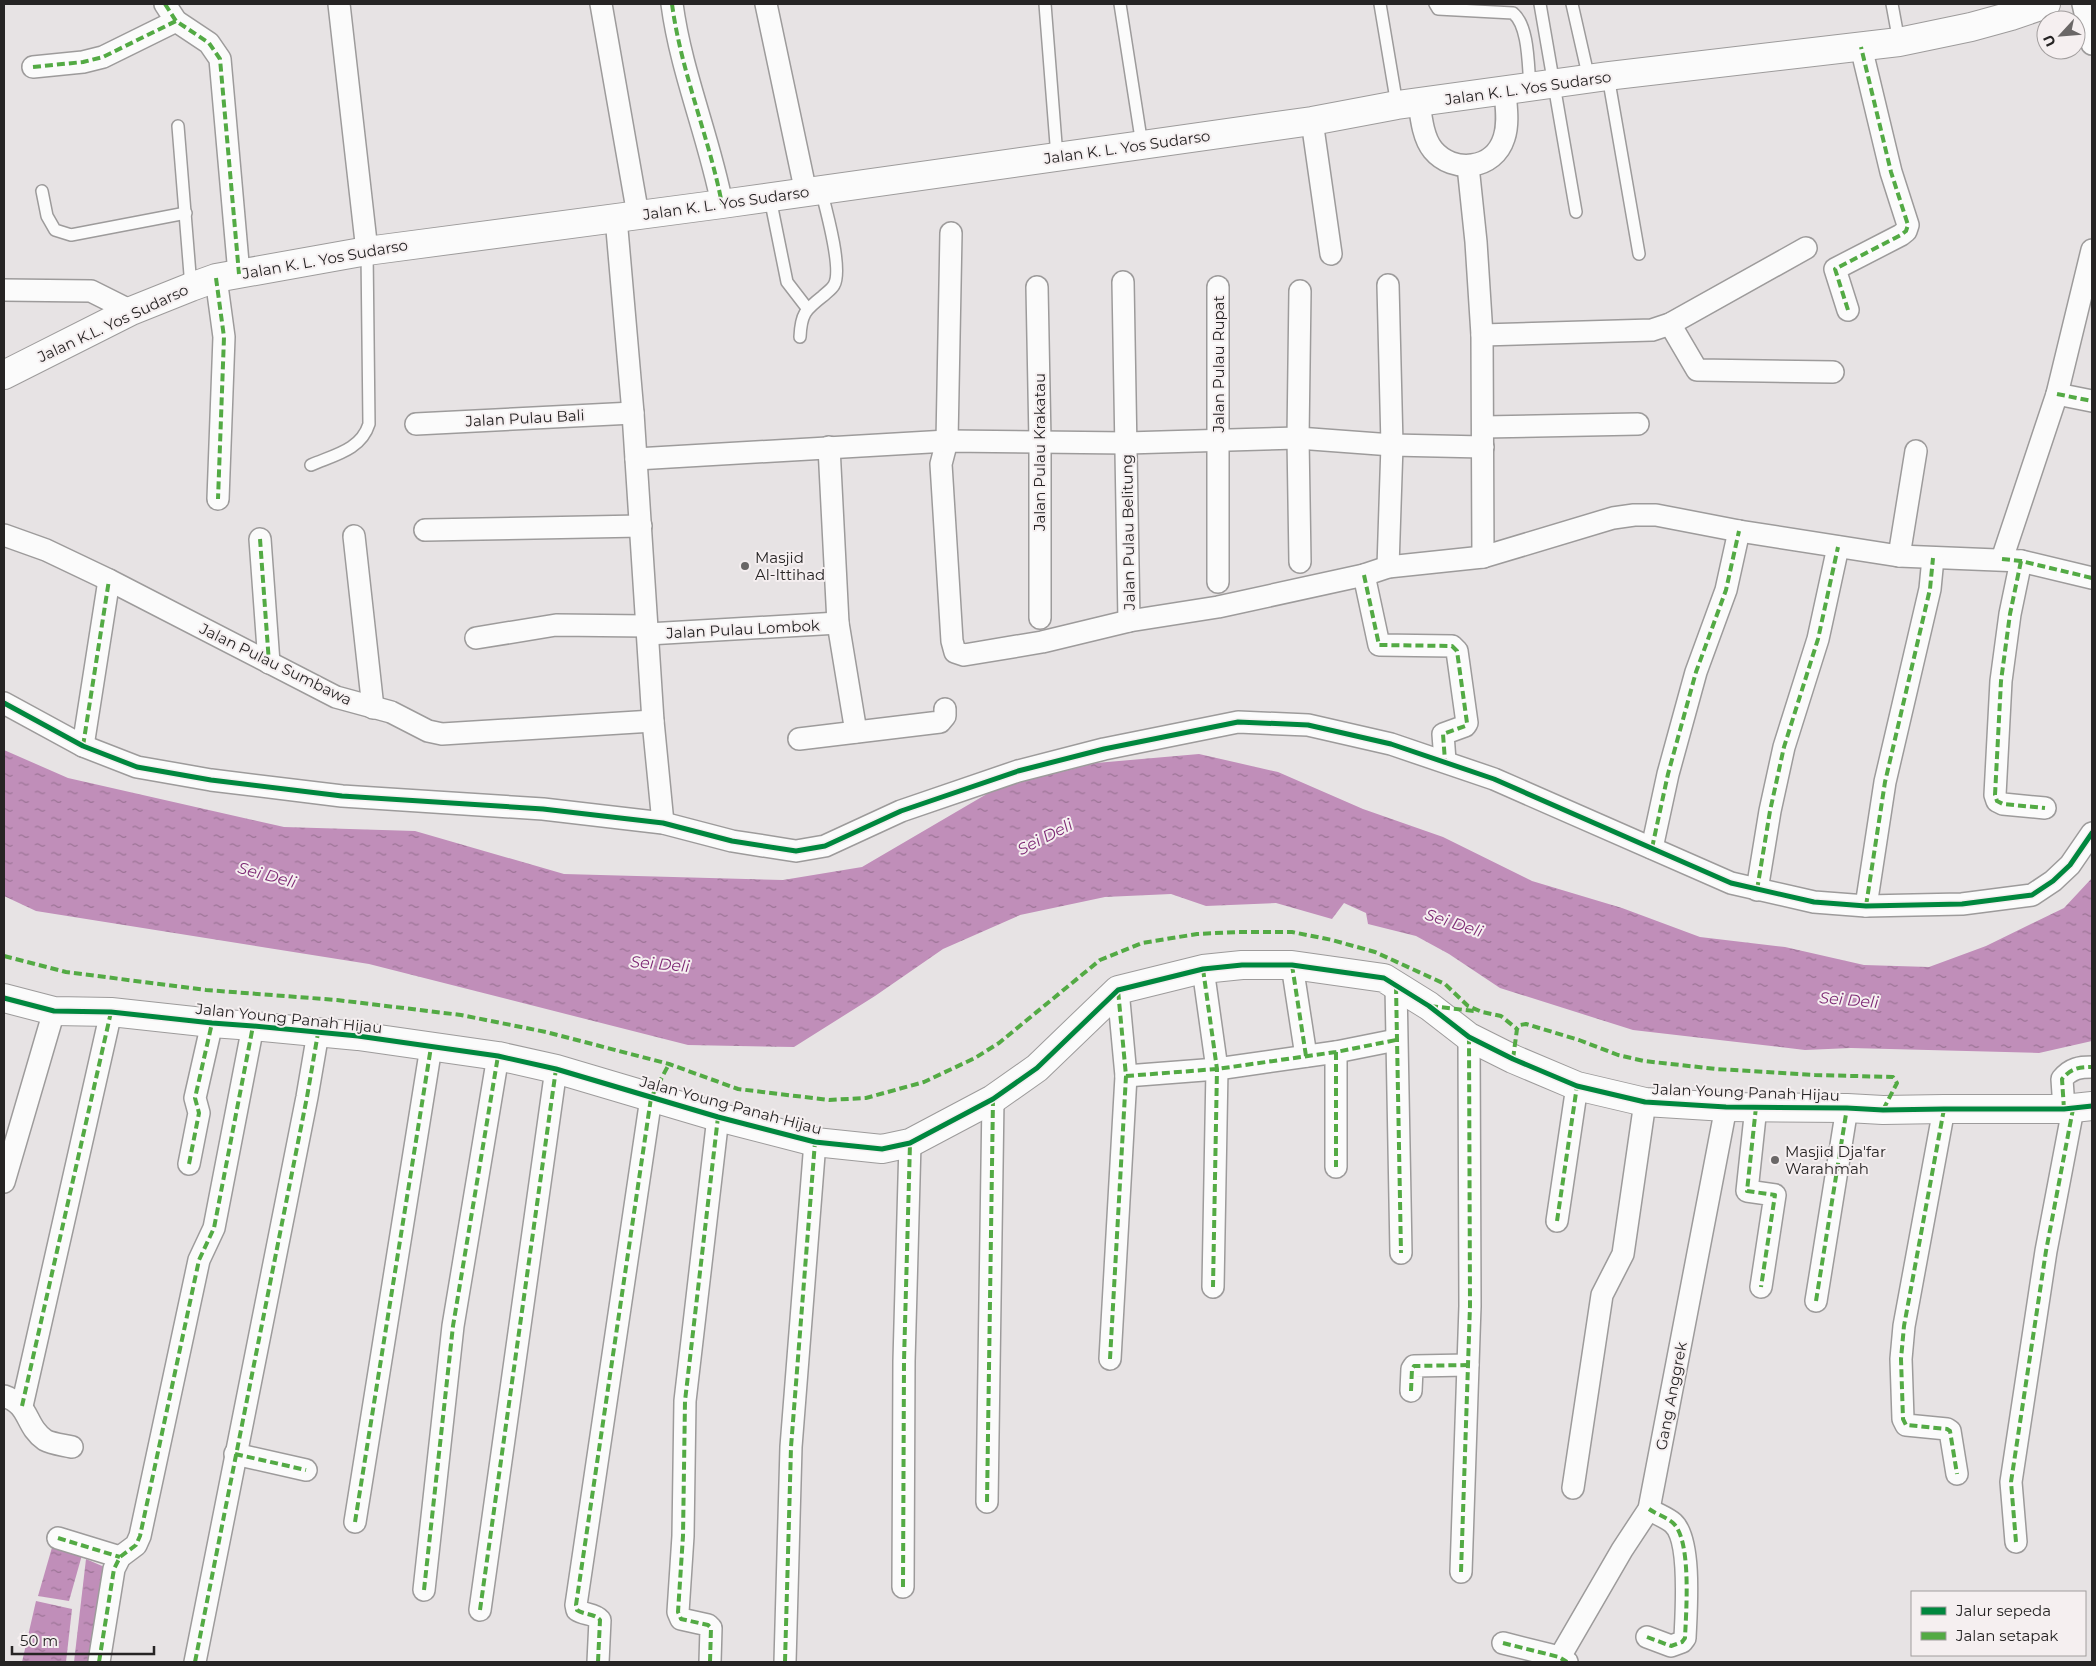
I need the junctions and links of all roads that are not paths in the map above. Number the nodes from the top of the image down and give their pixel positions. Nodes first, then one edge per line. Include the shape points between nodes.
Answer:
1 (339, 4) edge
2 (601, 4) edge
3 (672, 4) edge
4 (766, 4) edge
5 (1045, 4) edge
6 (1120, 4) edge
7 (1380, 4) edge
8 (1435, 4) edge
9 (1540, 4) edge
10 (1572, 4) edge
11 (1892, 4) edge
12 (2046, 4) edge
13 (2083, 4) edge
14 (170, 12) edge
15 (1899, 42) junction
16 (2092, 44) edge
17 (1862, 47) junction
18 (34, 67) dead end
19 (1599, 78) junction
20 (1530, 88) junction
21 (1408, 104) junction
22 (1312, 121) junction
23 (178, 126) dead end
24 (1142, 146) junction
25 (1057, 157) junction
26 (1468, 166) junction
27 (42, 191) dead end
28 (814, 191) junction
29 (770, 198) junction
30 (722, 204) junction
31 (1576, 212) dead end
32 (186, 213) junction
33 (627, 217) junction
34 (951, 233) dead end
35 (1806, 248) dead end
36 (367, 251) junction
37 (1331, 254) dead end
38 (1640, 254) dead end
39 (2091, 261) edge
40 (213, 280) junction
41 (1123, 282) dead end
42 (1388, 285) dead end
43 (1037, 286) dead end
44 (1218, 286) dead end
45 (4, 290) edge
46 (1300, 291) dead end
47 (807, 308) junction
48 (1848, 310) dead end
49 (131, 311) junction
50 (1670, 324) junction
51 (1482, 335) junction
52 (800, 337) dead end
53 (9, 370) edge
54 (1832, 372) dead end
55 (2057, 394) junction
56 (2092, 402) edge
57 (633, 413) junction
58 (416, 424) dead end
59 (1638, 424) dead end
60 (1483, 437) junction
61 (1298, 438) junction
62 (947, 441) junction
63 (1040, 441) junction
64 (1218, 441) junction
65 (1127, 443) junction
66 (1392, 445) junction
67 (829, 447) junction
68 (1916, 451) dead end
69 (636, 459) junction
70 (311, 465) dead end
71 (218, 499) dead end
72 (641, 526) junction
73 (425, 530) dead end
74 (1739, 531) junction
75 (4, 535) edge
76 (354, 536) dead end
77 (260, 539) dead end
78 (1838, 547) junction
79 (1899, 556) junction
80 (1483, 557) junction
81 (1933, 558) junction
82 (2012, 560) junction
83 (1300, 562) dead end
84 (1388, 567) junction
85 (1364, 575) junction
86 (2092, 578) edge
87 (109, 580) junction
88 (1218, 582) dead end
89 (1040, 618) dead end
90 (1129, 622) junction
91 (838, 623) junction
92 (648, 630) junction
93 (476, 638) dead end
94 (269, 663) junction
95 (4, 703) edge
96 (373, 708) junction
97 (946, 709) dead end
98 (652, 722) junction
99 (856, 732) junction
100 (799, 739) dead end
101 (83, 746) junction
102 (1445, 762) junction
103 (2045, 808) dead end
104 (663, 823) junction
105 (2092, 833) edge
106 (1652, 848) junction
107 (1757, 890) junction
108 (1866, 906) junction
109 (1292, 965) junction
110 (1203, 969) junction
111 (1396, 986) junction
112 (1118, 990) junction
113 (4, 998) edge
114 (54, 1012) junction
115 (112, 1012) junction
116 (212, 1024) junction
117 (253, 1026) junction
118 (318, 1033) junction
119 (1469, 1038) junction
120 (1396, 1040) junction
121 (431, 1047) junction
122 (1336, 1052) junction
123 (498, 1056) junction
124 (1306, 1056) junction
125 (2092, 1067) edge
126 (556, 1069) junction
127 (1217, 1069) junction
128 (1126, 1076) junction
129 (1577, 1086) junction
130 (651, 1098) junction
131 (993, 1099) junction
132 (1645, 1102) junction
133 (1726, 1107) junction
134 (1756, 1107) junction
135 (1847, 1108) junction
136 (1944, 1108) junction
137 (2076, 1108) edge
138 (718, 1117) junction
139 (815, 1142) junction
140 (910, 1143) junction
141 (189, 1164) dead end
142 (1336, 1168) dead end
143 (4, 1182) edge
144 (1557, 1221) dead end
145 (1401, 1253) dead end
146 (1213, 1287) dead end
147 (1761, 1287) dead end
148 (1816, 1301) dead end
149 (1110, 1359) dead end
150 (1468, 1364) junction
151 (1411, 1391) dead end
152 (4, 1396) edge
153 (22, 1406) junction
154 (72, 1447) dead end
155 (235, 1454) junction
156 (306, 1470) dead end
157 (1957, 1474) dead end
158 (1573, 1488) dead end
159 (986, 1502) dead end
160 (1648, 1510) junction
161 (355, 1522) dead end
162 (58, 1538) dead end
163 (2016, 1542) dead end
164 (120, 1557) junction
165 (1461, 1572) dead end
166 (904, 1588) dead end
167 (424, 1590) dead end
168 (480, 1610) dead end
169 (1647, 1637) dead end
170 (1503, 1643) dead end
171 (1561, 1660) edge
172 (99, 1662) edge
173 (195, 1662) edge
174 (598, 1662) edge
175 (710, 1662) edge
176 (786, 1662) edge

1 - 36 street
2 - 33 street
3 - 30 street via 682,55
4 - 28 street
5 - 25 lane
6 - 24 lane
7 - 21 lane
8 - 20 lane via 1438,9 1513,13 1520,19
9 - 20 lane
10 - 19 lane
11 - 15 lane
12 - 15 main road, Jalan K. L. Yos Sudarso via 1971,27
13 - 16 street
14 - 18 street via 103,57
14 - 40 street via 209,42 222,67
15 - 17 main road, Jalan K. L. Yos Sudarso
17 - 19 main road, Jalan K. L. Yos Sudarso
17 - 48 street via 1891,172 1908,224 1901,235 1835,270
19 - 20 main road, Jalan K. L. Yos Sudarso
19 - 38 lane
20 - 21 main road, Jalan K. L. Yos Sudarso
20 - 26 street via 1507,110 1504,138 1495,153 1484,162
20 - 31 lane
21 - 22 main road, Jalan K. L. Yos Sudarso
21 - 26 street via 1432,149 1446,162
22 - 24 main road, Jalan K. L. Yos Sudarso
22 - 37 street
23 - 32 lane
24 - 25 main road, Jalan K. L. Yos Sudarso
25 - 28 main road, Jalan K. L. Yos Sudarso
26 - 51 street
27 - 32 lane via 47,216 55,230 71,235
28 - 29 main road, Jalan K. L. Yos Sudarso
28 - 47 lane via 834,246 837,276 834,285
29 - 30 main road, Jalan K. L. Yos Sudarso
29 - 47 lane via 787,282
30 - 33 main road, Jalan K. L. Yos Sudarso
32 - 40 lane
33 - 36 main road, Jalan K. L. Yos Sudarso
33 - 57 street
34 - 62 street
35 - 50 street
36 - 40 main road, Jalan K. L. Yos Sudarso
36 - 70 lane via 369,424 366,433 351,448
39 - 55 street
40 - 49 main road, Jalan K.L. Yos Sudarso
40 - 71 street via 224,337
41 - 65 street, Jalan Pulau Belitung
42 - 66 street
43 - 63 street, Jalan Pulau Krakatau
44 - 64 street, Jalan Pulau Rupat
45 - 49 street via 91,291
46 - 61 street
47 - 52 lane via 801,322
49 - 53 main road, Jalan K.L. Yos Sudarso
50 - 51 street via 1652,330
50 - 54 street via 1696,370
51 - 60 street
55 - 56 street
55 - 82 street
57 - 58 street, Jalan Pulau Bali
57 - 69 street
59 - 60 street
60 - 66 street
60 - 80 street
61 - 64 street
61 - 66 street
61 - 83 street
62 - 63 street
62 - 67 street
62 - 90 street via 941,464 952,641 956,652 964,655 1022,645
63 - 65 street
63 - 89 street, Jalan Pulau Krakatau
64 - 65 street
64 - 88 street, Jalan Pulau Rupat
65 - 90 street, Jalan Pulau Belitung
66 - 84 street
67 - 69 street
67 - 91 street
68 - 79 street
69 - 72 street
72 - 73 street
72 - 92 street
74 - 78 street
74 - 80 street via 1656,514 1634,515 1613,518
74 - 106 street via 1726,590 1696,672 1670,764
75 - 87 street, Jalan Pulau Sumbawa via 46,550
76 - 96 street
77 - 94 street
78 - 79 street
78 - 107 street via 1818,639 1784,747
79 - 81 street
80 - 84 street
81 - 82 street
81 - 108 street via 1930,589 1884,782
82 - 86 street
82 - 103 street via 1995,795 2003,804
84 - 85 street
85 - 90 street
85 - 102 street via 1379,645 1452,646 1457,651 1467,723 1443,734
87 - 94 street, Jalan Pulau Sumbawa
87 - 101 street
91 - 92 street, Jalan Pulau Lombok
91 - 99 street
92 - 93 street, Jalan Pulau Lombok via 556,625
92 - 98 street
94 - 96 street, Jalan Pulau Sumbawa via 336,697
95 - 101 street
96 - 98 street, Jalan Pulau Sumbawa via 391,712 428,731 442,734
97 - 99 street via 940,722
98 - 104 street
99 - 100 street
101 - 104 street via 137,767 212,780 342,796 544,809
102 - 104 street via 1391,744 1308,725 1238,722 1104,749 1018,771 901,812 825,846 796,851 732,841
102 - 106 street via 1494,779
105 - 108 street via 2070,865 2032,894 1962,904
106 - 107 street via 1731,883
107 - 108 street via 1814,902
109 - 110 main road, Jalan Young Panah Hijau
109 - 111 main road, Jalan Young Panah Hijau via 1384,978
109 - 124 street
110 - 112 main road, Jalan Young Panah Hijau
110 - 127 street
111 - 119 main road, Jalan Young Panah Hijau via 1429,1006
111 - 120 street
112 - 128 street
112 - 131 main road, Jalan Young Panah Hijau via 1037,1068
113 - 114 main road, Jalan Young Panah Hijau
114 - 115 main road, Jalan Young Panah Hijau
114 - 143 street
115 - 116 main road, Jalan Young Panah Hijau
115 - 153 street
116 - 117 main road, Jalan Young Panah Hijau
116 - 141 street via 195,1098 199,1113
117 - 118 main road, Jalan Young Panah Hijau
117 - 164 street via 214,1228 199,1260 140,1536 136,1545
118 - 121 main road, Jalan Young Panah Hijau
118 - 155 street
119 - 129 main road, Jalan Young Panah Hijau
119 - 150 street
120 - 122 street
120 - 145 street
121 - 123 main road, Jalan Young Panah Hijau
121 - 161 street
122 - 124 street
122 - 142 street
123 - 126 main road, Jalan Young Panah Hijau
123 - 167 street via 453,1326
124 - 127 street
125 - 137 street via 2077,1068 2062,1078
126 - 130 main road, Jalan Young Panah Hijau
126 - 168 street
127 - 128 street
127 - 146 street
128 - 149 street
129 - 132 main road, Jalan Young Panah Hijau
129 - 144 street
130 - 138 main road, Jalan Young Panah Hijau
130 - 174 street via 576,1605 581,1613 597,1616 600,1620
131 - 140 main road, Jalan Young Panah Hijau
131 - 159 street
132 - 133 main road, Jalan Young Panah Hijau
132 - 158 street via 1623,1254 1602,1295
133 - 134 main road, Jalan Young Panah Hijau
133 - 160 street, Gang Anggrek
134 - 135 main road, Jalan Young Panah Hijau
134 - 147 street via 1747,1191 1775,1195
135 - 136 main road, Jalan Young Panah Hijau
135 - 148 street
136 - 137 main road, Jalan Young Panah Hijau
136 - 157 street via 1904,1326 1901,1359 1903,1420 1906,1425 1948,1429
137 - 163 street via 2046,1251 2011,1482
138 - 139 main road, Jalan Young Panah Hijau
138 - 175 street via 685,1401 678,1612 681,1619 711,1628
139 - 140 main road, Jalan Young Panah Hijau via 882,1150
139 - 176 street via 791,1446
140 - 166 street via 904,1361
150 - 151 street via 1414,1366
150 - 165 street
152 - 153 street
153 - 154 street via 34,1430 47,1441
155 - 156 street
155 - 173 street
160 - 169 street via 1673,1523 1680,1534 1688,1580 1682,1642 1671,1646
160 - 171 street, Gang Anggrek
162 - 164 street
164 - 172 street via 114,1568
170 - 171 street

